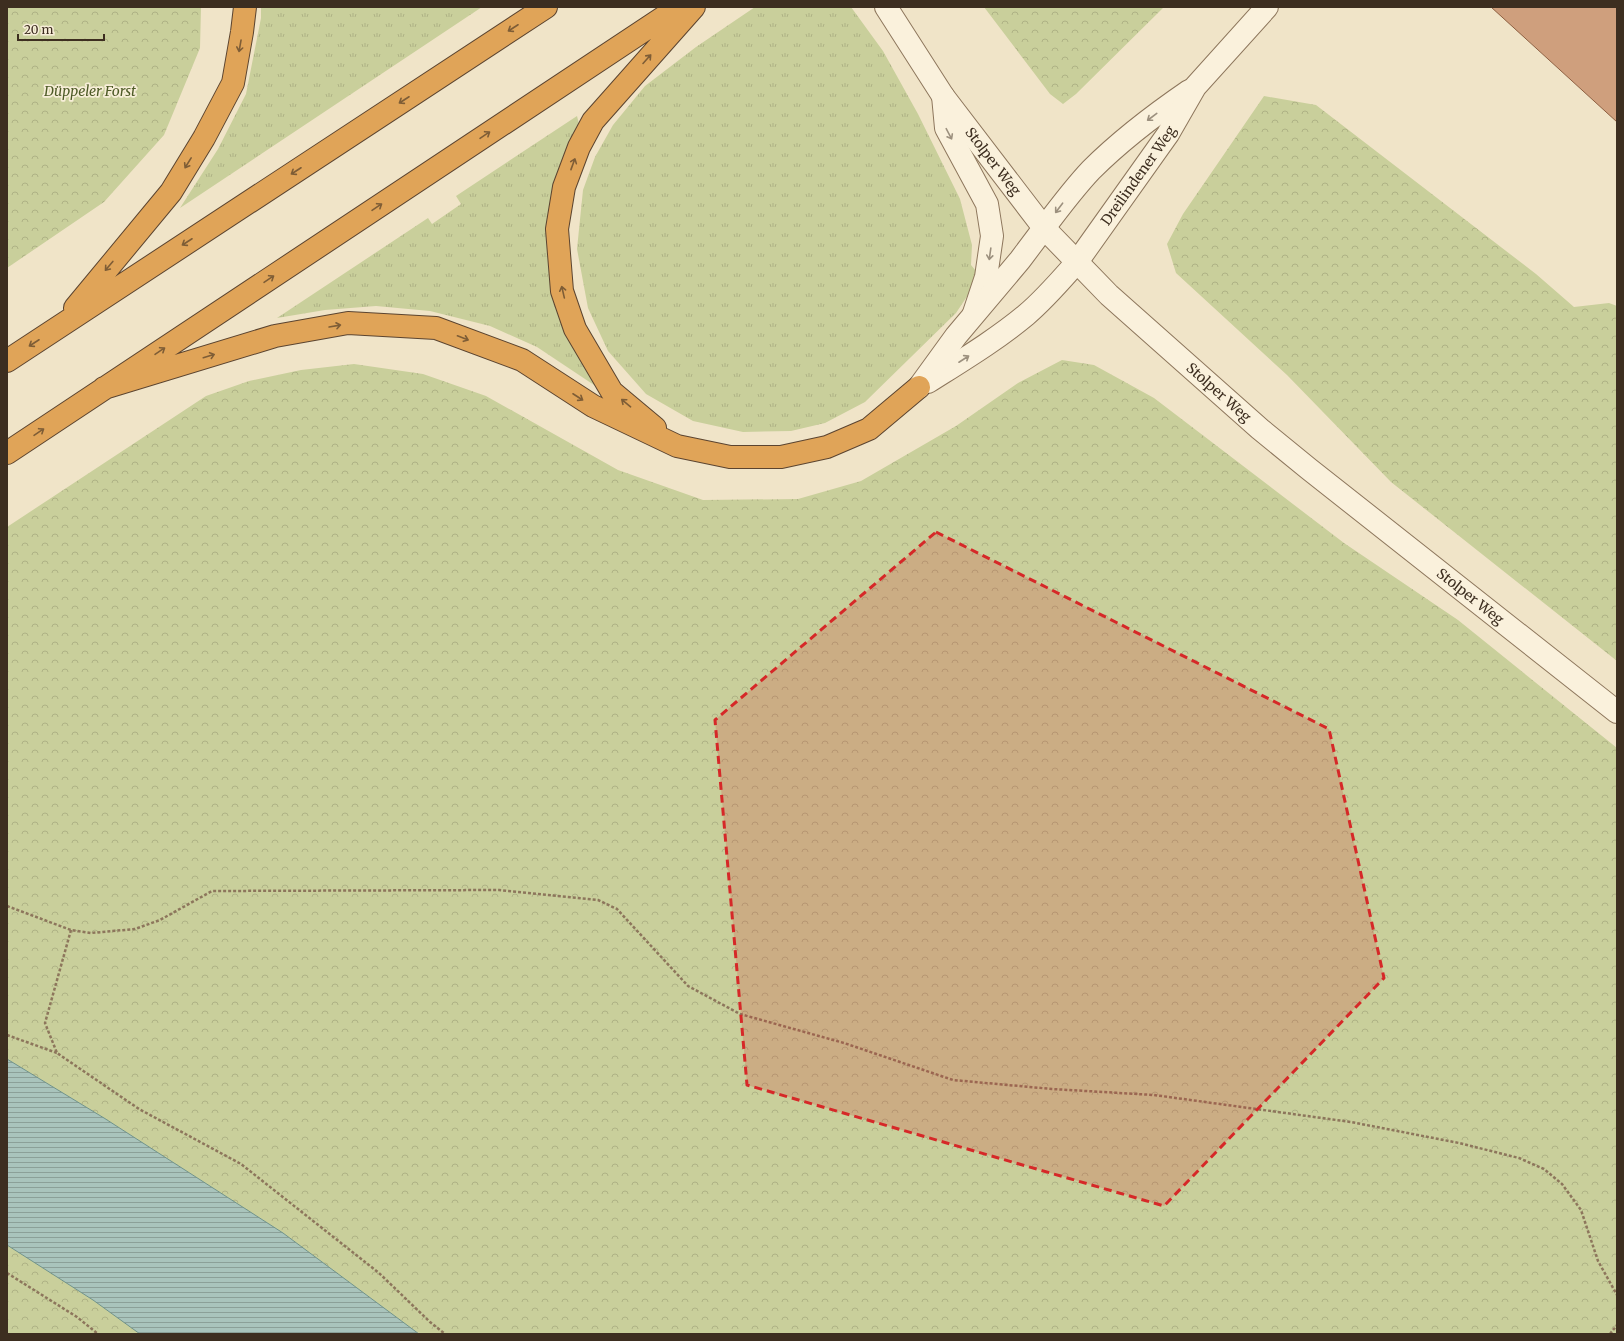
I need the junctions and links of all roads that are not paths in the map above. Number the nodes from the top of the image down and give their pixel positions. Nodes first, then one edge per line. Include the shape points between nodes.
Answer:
1 (245, 7) edge
2 (546, 7) edge
3 (679, 7) edge
4 (694, 7) edge
5 (886, 7) edge
6 (1267, 7) edge
7 (1195, 87) junction
8 (943, 96) junction
9 (1044, 228) junction
10 (1077, 262) junction
11 (974, 313) junction
12 (60, 326) junction
13 (7, 361) edge
14 (104, 388) junction
15 (919, 388) junction
16 (677, 446) junction
17 (7, 453) edge
18 (1617, 712) edge

1 -> 12 highway via 233,83 204,138 171,192
2 -> 12 highway
14 -> 3 highway
16 -> 4 highway via 612,392 575,329 562,291 557,229 564,187 579,147 593,121
5 - 8 street, Stolper Weg
6 - 7 street, Dreilindener Weg
7 -> 9 street, Dreilindener Weg via 1151,117 1090,170
7 - 10 street, Dreilindener Weg via 1168,134
8 - 9 street, Stolper Weg
8 -> 11 street via 946,128 986,204 992,236 986,277
9 - 10 street, Stolper Weg
9 - 11 street, Dreilindener Weg
15 -> 10 street, Dreilindener Weg via 1026,315 1052,291
10 - 18 street, Stolper Weg via 1108,295 1266,434
11 - 15 street, Dreilindener Weg
12 -> 13 highway
14 -> 16 highway via 275,336 348,323 436,328 522,360 593,406
17 -> 14 highway
15 - 16 highway via 869,429 827,447 781,457 730,457

